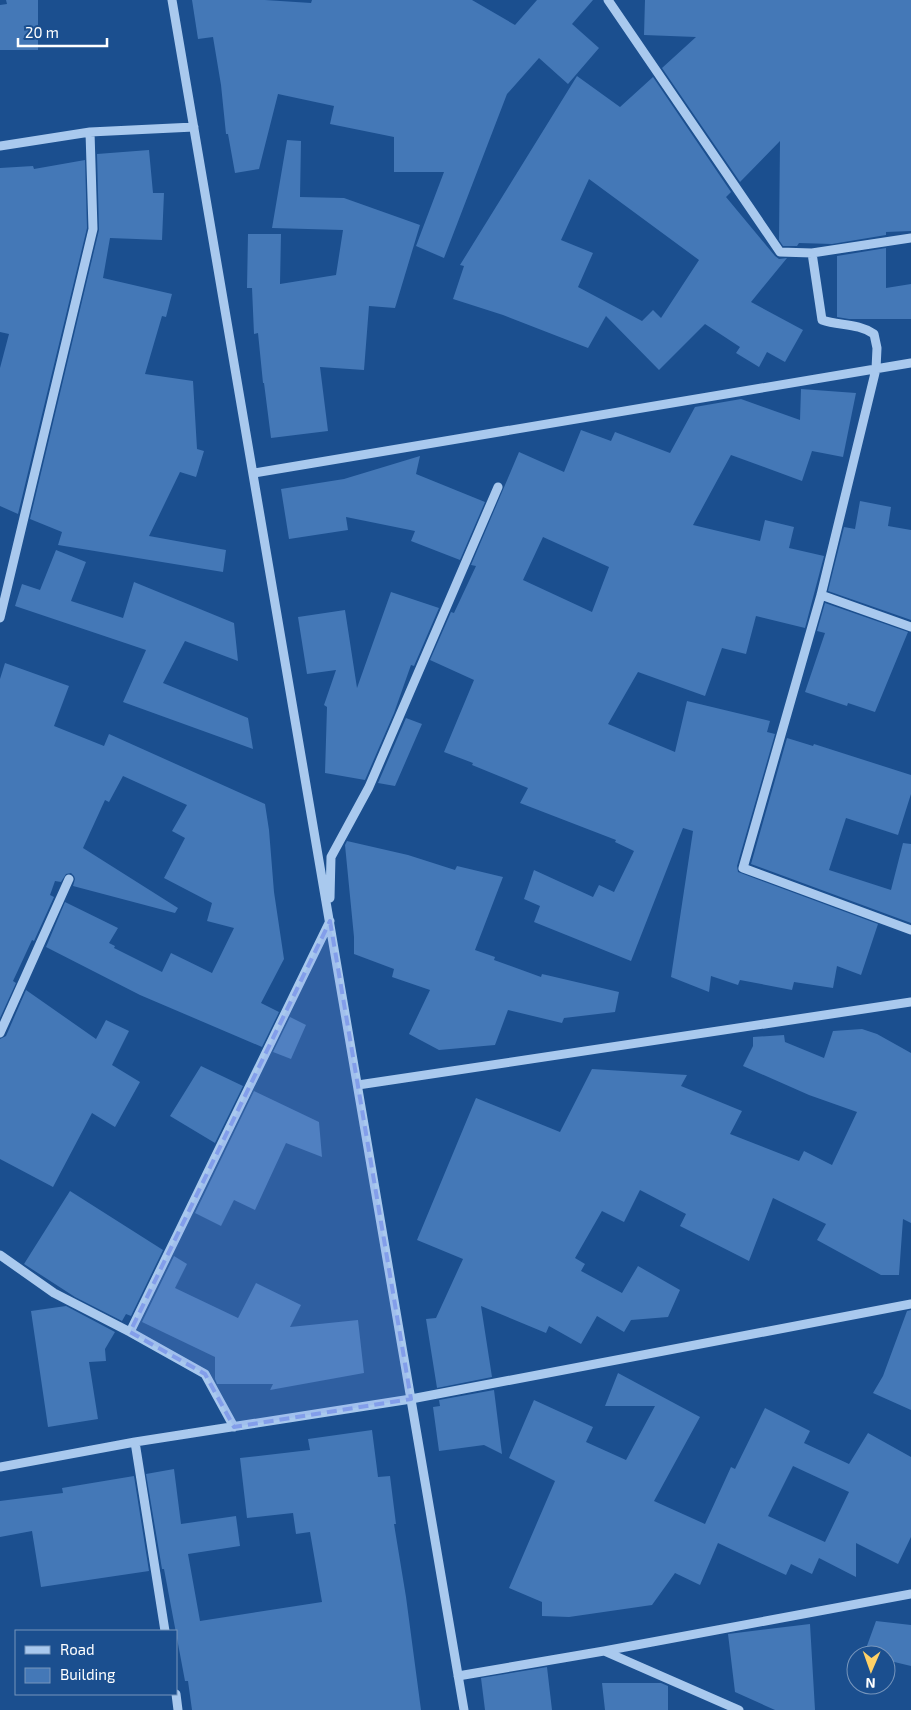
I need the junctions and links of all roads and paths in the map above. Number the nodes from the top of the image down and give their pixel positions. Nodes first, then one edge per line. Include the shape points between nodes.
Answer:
1 (172, 0) edge
2 (608, 0) edge
3 (194, 127) junction
4 (90, 132) junction
5 (0, 146) edge
6 (911, 238) edge
7 (812, 253) junction
8 (911, 364) edge
9 (876, 369) junction
10 (254, 473) junction
11 (498, 487) dead end
12 (821, 595) junction
13 (0, 618) edge
14 (911, 626) edge
15 (69, 879) dead end
16 (330, 921) junction
17 (911, 930) edge
18 (911, 1002) edge
19 (0, 1033) edge
20 (358, 1085) junction
21 (0, 1255) edge
22 (911, 1304) edge
23 (130, 1332) junction
24 (411, 1399) junction
25 (234, 1427) junction
26 (135, 1442) junction
27 (0, 1467) edge
28 (911, 1594) edge
29 (166, 1630) edge
30 (604, 1651) junction
31 (458, 1676) junction
32 (176, 1695) edge
33 (178, 1710) edge
34 (464, 1710) edge
35 (739, 1710) edge

1 - 3 street
2 - 7 street via 780,252
3 - 4 street
3 - 10 street
4 - 5 street
4 - 13 street via 93,229
6 - 7 street
7 - 9 street via 822,320 866,329 874,334 878,348
8 - 9 street
9 - 10 street
9 - 12 street
10 - 16 street
11 - 16 street via 369,787 331,857
12 - 14 street
12 - 17 street via 743,868
15 - 19 street
16 - 20 street
16 - 23 street
18 - 20 street
20 - 24 street
21 - 23 street via 54,1293
22 - 24 street
23 - 25 street via 205,1374
24 - 25 street
24 - 31 street
25 - 26 street
26 - 27 street
26 - 29 street
28 - 30 street
30 - 31 street
30 - 35 street
31 - 34 street
32 - 33 street

